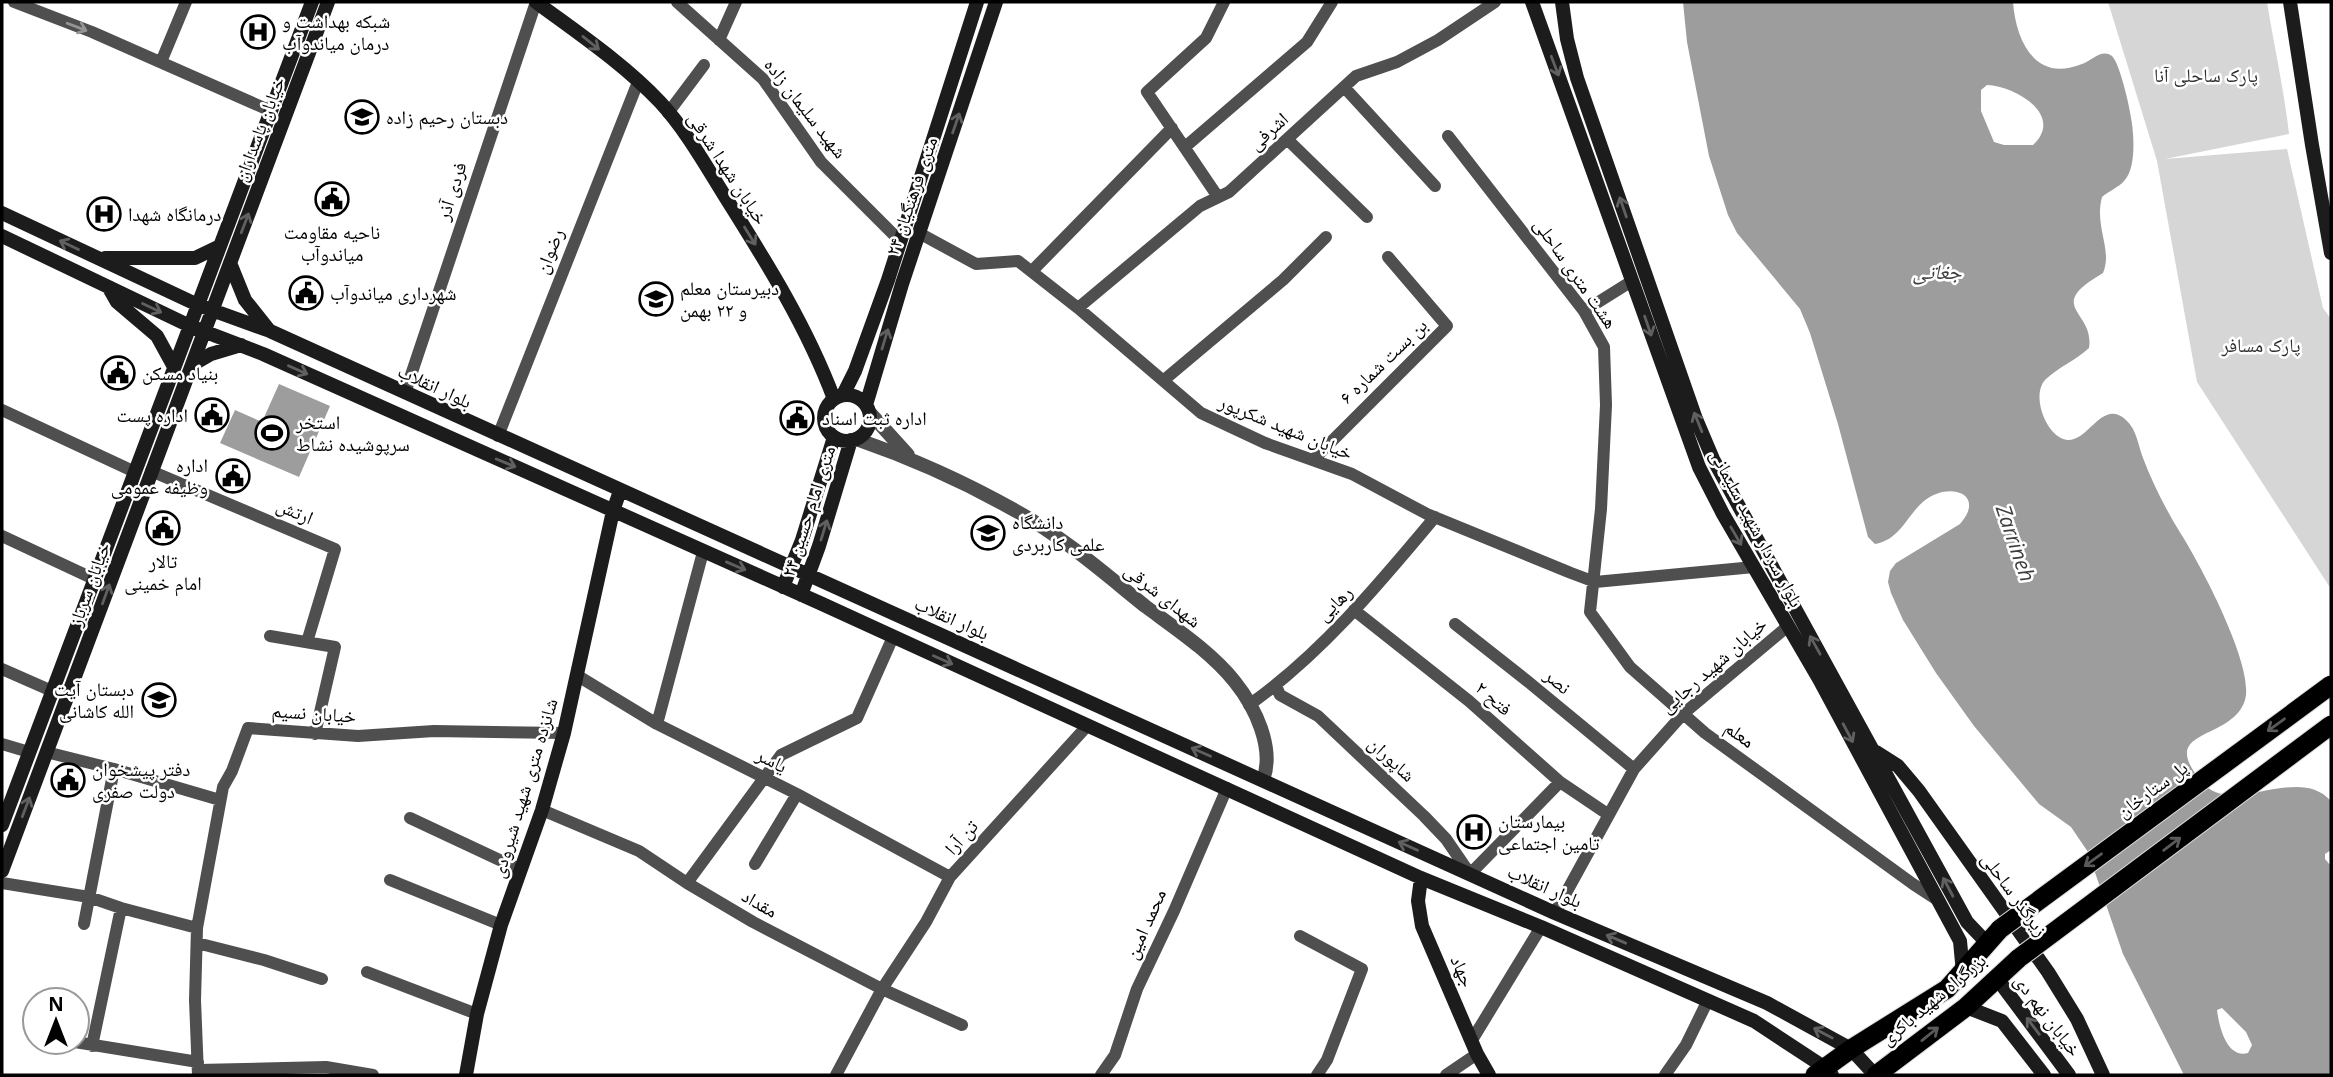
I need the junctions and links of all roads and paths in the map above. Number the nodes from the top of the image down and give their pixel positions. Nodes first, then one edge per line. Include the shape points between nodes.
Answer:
1 (14, 2) edge
2 (186, 2) edge
3 (312, 2) edge
4 (328, 2) edge
5 (536, 2) edge
6 (677, 2) edge
7 (736, 2) edge
8 (977, 2) edge
9 (996, 2) edge
10 (1224, 2) edge
11 (1332, 2) edge
12 (1495, 2) edge
13 (1520, 2) edge
14 (1562, 2) edge
15 (2290, 2) edge
16 (1532, 5) edge
17 (719, 40) junction
18 (161, 62) junction
19 (704, 65) dead end
20 (638, 82) junction
21 (1344, 87) junction
22 (271, 111) junction
23 (668, 113) junction
24 (1172, 128) junction
25 (1448, 136) dead end
26 (1287, 140) junction
27 (1185, 147) junction
28 (1435, 186) dead end
29 (1218, 197) junction
30 (2, 213) edge
31 (1367, 217) dead end
32 (919, 233) junction
33 (2, 236) edge
34 (1326, 237) dead end
35 (900, 242) junction
36 (220, 246) junction
37 (2331, 253) edge
38 (95, 257) junction
39 (1388, 257) dead end
40 (230, 263) junction
41 (1032, 271) junction
42 (1632, 281) junction
43 (109, 288) junction
44 (205, 307) junction
45 (1078, 308) junction
46 (1584, 311) junction
47 (190, 326) junction
48 (204, 331) junction
49 (275, 333) junction
50 (242, 345) junction
51 (269, 356) junction
52 (191, 365) junction
53 (174, 368) junction
54 (1164, 380) junction
55 (405, 393) junction
56 (838, 397) junction
57 (868, 409) junction
58 (2, 410) edge
59 (498, 436) junction
60 (834, 437) junction
61 (853, 439) junction
62 (912, 459) junction
63 (1313, 460) junction
64 (151, 471) junction
65 (135, 472) junction
66 (620, 491) junction
67 (612, 511) junction
68 (1435, 517) junction
69 (2, 536) edge
70 (703, 552) junction
71 (791, 566) junction
72 (1754, 567) junction
73 (809, 575) junction
74 (94, 579) junction
75 (1595, 582) junction
76 (783, 586) junction
77 (802, 595) junction
78 (1354, 610) junction
79 (1455, 624) dead end
80 (1788, 626) junction
81 (270, 636) dead end
82 (893, 637) junction
83 (307, 642) junction
84 (2, 669) edge
85 (578, 676) junction
86 (2331, 685) edge
87 (1276, 686) junction
88 (52, 691) junction
89 (1249, 705) junction
90 (1683, 714) junction
91 (657, 724) junction
92 (1088, 725) junction
93 (2331, 725) edge
94 (565, 733) junction
95 (315, 734) junction
96 (2, 744) edge
97 (1874, 751) junction
98 (29, 752) junction
99 (46, 752) junction
100 (114, 769) junction
101 (1634, 769) junction
102 (766, 778) junction
103 (1263, 780) junction
104 (1560, 782) junction
105 (1227, 788) junction
106 (797, 793) junction
107 (220, 800) junction
108 (1254, 801) junction
109 (542, 810) junction
110 (1609, 815) junction
111 (410, 818) dead end
112 (2, 825) edge
113 (1924, 857) junction
114 (755, 864) dead end
115 (519, 869) junction
116 (2, 871) edge
117 (1469, 874) junction
118 (950, 877) junction
119 (1421, 878) junction
120 (390, 880) dead end
121 (2, 883) edge
122 (687, 883) junction
123 (89, 897) junction
124 (1939, 901) junction
125 (121, 908) junction
126 (1555, 913) junction
127 (84, 924) dead end
128 (501, 925) junction
129 (1541, 927) junction
130 (197, 928) junction
131 (1300, 936) dead end
132 (1993, 936) junction
133 (197, 943) junction
134 (367, 972) dead end
135 (1963, 973) junction
136 (1996, 977) junction
137 (322, 979) dead end
138 (882, 989) junction
139 (1708, 1000) junction
140 (1768, 1003) junction
141 (1966, 1007) junction
142 (477, 1014) junction
143 (1754, 1021) junction
144 (962, 1025) dead end
145 (92, 1046) joint
146 (1474, 1047) junction
147 (1851, 1048) junction
148 (198, 1069) edge
149 (1823, 1073) edge
150 (373, 1075) edge
151 (466, 1075) edge
152 (836, 1075) edge
153 (1101, 1075) edge
154 (1317, 1075) edge
155 (1446, 1075) edge
156 (1489, 1075) edge
157 (1665, 1075) edge
158 (1876, 1075) edge
159 (2044, 1075) edge
160 (2069, 1075) edge
161 (2102, 1075) edge

1 -> 18 street
2 - 18 street
3 - 22 main road, خیابان پاسداران
40 -> 4 main road, خیابان پاسداران
5 -> 20 main road, خیابان شهدا شرقی
5 - 55 street, فردی آذر
6 - 17 street, شهید سلیمان زاده
7 - 17 street
8 - 35 main road, ۲۴ متری فرهنگیان
32 -> 9 main road, ۲۴ متری فرهنگیان
10 - 24 street via 1206,38 1147,92
11 - 27 street via 1307,42
12 - 21 street, اشرفی via 1438,40 1397,62 1356,76
13 - 16 main road
97 -> 14 main road, بلوار سردار شهید سلیمانی via 1738,507 1696,419 1577,78
15 - 37 main road
16 -> 42 main road, بلوار سردار شهید سلیمانی
17 - 35 street, شهید سلیمان زاده via 763,79 821,162
18 - 22 street
19 - 23 street
20 - 23 main road, خیابان شهدا شرقی
20 - 59 street, رضوان
21 - 26 street, اشرفی
21 - 28 street
22 - 36 main road, خیابان پاسداران
23 -> 56 main road, خیابان شهدا شرقی via 778,281
24 - 27 street
24 - 41 street
25 - 46 street, هشت متری ساحلی
26 - 29 street, اشرفی
26 - 31 street
27 - 29 street
29 - 45 street, اشرفی via 1200,206
38 -> 30 main road, بلوار انقلاب
32 - 41 street, خیابان شهید شکرپور via 976,264 1018,261
57 -> 32 main road, ۲۴ متری فرهنگیان via 882,348
33 - 43 main road, بلوار انقلاب
34 - 54 street
35 - 56 main road, ۲۴ متری فرهنگیان via 855,371
36 - 38 main road via 195,258
36 - 44 main road, خیابان پاسداران
38 - 44 main road, بلوار انقلاب
39 - 63 street, بن بست شماره ۶ via 1447,326
40 - 44 main road, خیابان پاسداران
40 - 49 main road via 245,299
41 - 45 street, خیابان شهید شکرپور
42 - 46 street
42 -> 72 main road, بلوار سردار شهید سلیمانی via 1699,467
43 -> 47 main road, بلوار انقلاب
43 - 53 main road via 117,302 157,337
44 - 47 main road, خیابان سرباز
44 - 48 main road, خیابان سرباز
44 - 49 main road, بلوار انقلاب
45 - 54 street, خیابان شهید شکرپور
46 - 75 street, هشت متری ساحلی via 1604,346 1606,405
47 - 48 main road, بلوار انقلاب
47 - 53 main road, خیابان سرباز
48 - 50 main road, بلوار انقلاب
48 - 52 main road, خیابان سرباز
49 - 51 main road
49 - 55 main road, بلوار انقلاب
50 - 51 main road, بلوار انقلاب
50 - 52 main road
51 -> 67 main road, بلوار انقلاب
52 - 64 main road, خیابان سرباز
53 - 65 main road, خیابان سرباز
54 - 63 street, خیابان شهید شکرپور via 1200,413
55 - 59 main road, بلوار انقلاب
56 - 57 main road via 856,396
56 - 60 main road via 829,404 824,418
57 - 61 main road via 868,428
57 - 62 street
58 - 65 street
59 - 66 main road, بلوار انقلاب
60 - 61 main road
60 - 71 main road, ۲۴ متری امام حسین
61 - 62 street, شهدای شرقی
73 -> 61 main road, ۲۴ متری امام حسین
62 - 89 street, شهدای شرقی via 1018,512 1063,542 1211,657
63 - 68 street, خیابان شهید شکرپور via 1352,474
64 - 83 street, ارتش via 335,549
99 -> 64 main road, خیابان سرباز
65 - 74 main road, خیابان سرباز
66 - 67 main road, شانزده متری شهید شیرودی
66 - 71 main road, بلوار انقلاب
67 - 70 main road, بلوار انقلاب
67 - 85 main road, شانزده متری شهید شیرودی
68 - 75 street, خیابان شهید شکرپور
68 - 78 street, رهایی
69 - 74 street
70 -> 76 main road, بلوار انقلاب
70 - 91 street
71 - 73 main road, بلوار انقلاب
71 - 76 main road, ۲۴ متری امام حسین
72 - 75 street
72 - 80 main road, بلوار سردار شهید سلیمانی
73 - 77 main road, ۲۴ متری امام حسین
103 -> 73 main road, بلوار انقلاب
74 - 88 main road, خیابان سرباز
75 - 90 street, معلم via 1590,612 1630,667
76 - 77 main road, بلوار انقلاب
77 - 82 main road, بلوار انقلاب
78 - 87 street, رهایی
78 - 104 street, فتح ۲ via 1469,701
79 - 101 street, نصر
80 - 90 street, خیابان شهید رجایی
80 -> 113 main road, بلوار سردار شهید سلیمانی
81 - 83 street
82 -> 92 main road, بلوار انقلاب
82 - 102 street via 857,718 781,755
83 - 95 street via 335,647
84 - 88 street
85 - 91 street, یاسر
85 - 94 main road, شانزده متری شهید شیرودی
86 -> 132 highway, پل ستارخان, bridge
87 - 89 street, رهایی
87 - 117 street, شاپوران via 1280,695 1318,716 1424,816
88 - 98 main road, خیابان سرباز
89 - 103 street, شهدای شرقی via 1266,746
90 - 101 street, خیابان شهید رجایی
90 - 124 street, معلم
91 - 102 street, یاسر
92 - 105 main road, بلوار انقلاب
92 - 118 street, تن آرا
136 -> 93 highway, بزرگراه شهید باکری, bridge
94 - 95 street, خیابان نسیم
94 - 109 main road, شانزده متری شهید شیرودی
95 - 107 street, خیابان نسیم via 248,728
96 - 98 street
97 - 113 main road, بلوار سردار شهید سلیمانی
97 - 161 main road, زیرگذر ساحلی via 1898,766 1919,791 2048,972 2077,1019
98 - 112 main road, خیابان سرباز
99 - 100 street
116 -> 99 main road, خیابان سرباز
100 - 107 street
100 - 123 street
101 - 110 street, خیابان شهید رجایی
102 - 106 street, یاسر
102 - 122 street
103 - 108 main road
117 -> 103 main road, بلوار انقلاب
104 - 110 street, فتح ۲
104 - 117 street
105 - 108 main road, بلوار انقلاب
105 - 153 street, محمد امین via 1137,989 1115,1055
106 - 114 street
106 - 118 street, یاسر
107 - 130 street, خیابان نسیم
108 - 119 main road, بلوار انقلاب
109 - 115 main road, شانزده متری شهید شیرودی
109 - 122 street, مقداد via 639,851
110 - 126 street, خیابان شهید رجایی
111 - 115 street
113 - 124 main road, بلوار سردار شهید سلیمانی
132 -> 113 main road, بلوار سردار شهید سلیمانی via 1967,922
115 - 128 main road, شانزده متری شهید شیرودی
117 - 126 main road, بلوار انقلاب
118 - 138 street, تن آرا
119 - 129 main road, بلوار انقلاب
119 - 146 main road, جهاد via 1422,926
120 - 128 street
121 - 123 street
122 - 138 street, مقداد
123 - 125 street
123 - 127 street
124 - 135 main road, بلوار سردار شهید سلیمانی via 1960,941
125 - 130 street
125 - 145 street
140 -> 126 main road, بلوار انقلاب
128 - 142 main road, شانزده متری شهید شیرودی
129 - 139 main road, بلوار انقلاب
129 - 146 street
130 - 133 street, خیابان نسیم
131 - 154 street via 1362,968
132 - 135 highway, بزرگراه شهید باکری
133 - 137 street
133 - 148 street, خیابان نسیم
134 - 142 street
135 - 147 highway, بزرگراه شهید باکری via 1947,989
136 - 141 highway, بزرگراه شهید باکری
160 -> 136 main road, خیابان نهم دی
138 - 144 street, مقداد
138 - 152 street, تن آرا
139 - 143 main road, بلوار انقلاب
139 - 157 street
140 - 143 main road
147 -> 140 main road, بلوار انقلاب
158 -> 141 highway, بزرگراه شهید باکری
141 - 159 main road, خیابان نهم دی via 2002,1021
142 - 151 main road, شانزده متری شهید شیرودی
143 - 149 main road, بلوار انقلاب
145 - 148 street
146 - 155 street
146 - 156 main road, جهاد
147 - 149 highway, بزرگراه شهید باکری
147 - 158 main road, بلوار انقلاب
148 - 150 street via 316,1067

